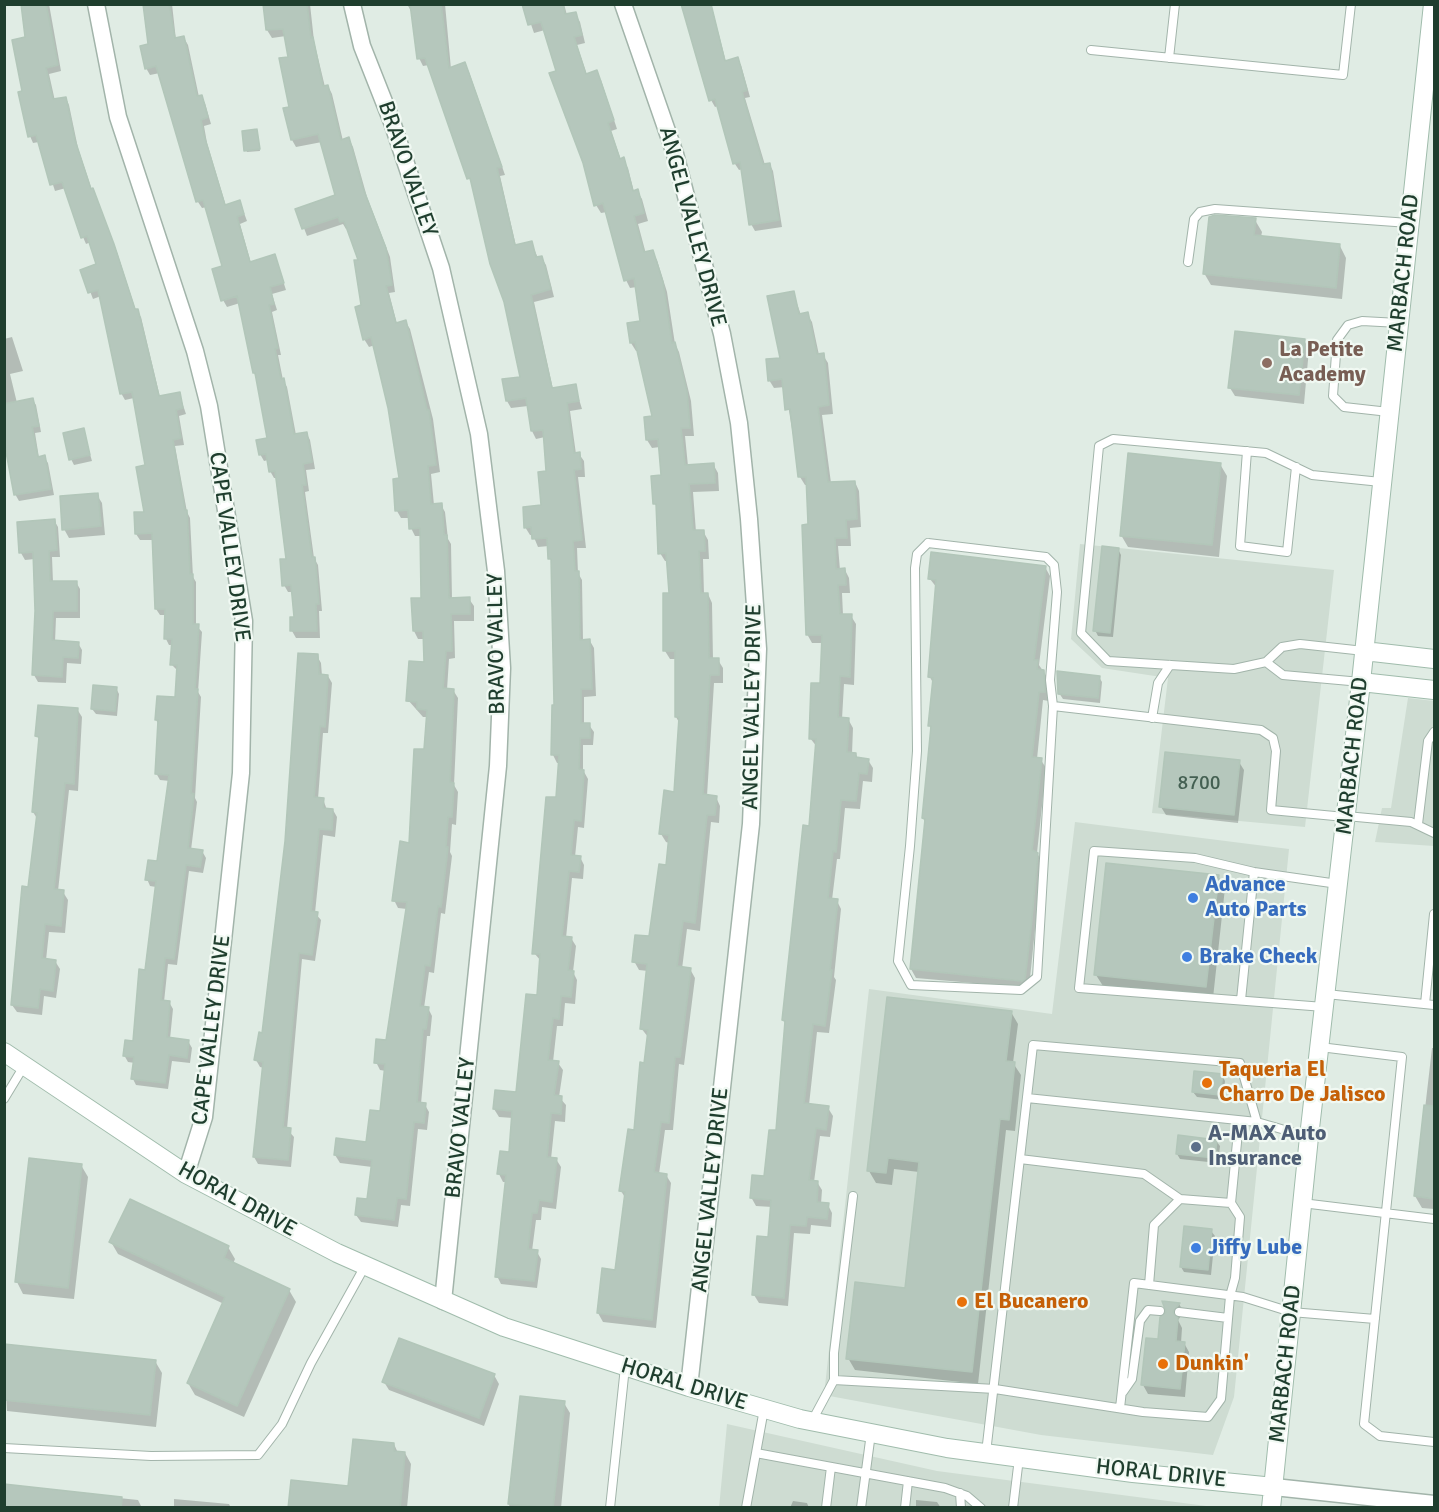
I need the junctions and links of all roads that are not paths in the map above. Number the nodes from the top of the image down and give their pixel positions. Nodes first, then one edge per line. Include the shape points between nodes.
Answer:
1 (96, 4) edge
2 (352, 4) edge
3 (623, 4) edge
4 (1175, 4) edge
5 (1351, 4) edge
6 (1433, 4) edge
7 (1091, 50) dead end
8 (1169, 58) junction
9 (1410, 223) junction
10 (1188, 262) dead end
11 (1400, 323) junction
12 (1389, 412) junction
13 (1247, 451) junction
14 (1296, 467) junction
15 (1381, 482) junction
16 (1364, 651) junction
17 (1434, 659) edge
18 (1266, 662) junction
19 (1170, 665) junction
20 (1361, 682) junction
21 (1434, 690) edge
22 (1053, 706) junction
23 (1152, 718) junction
24 (1434, 732) edge
25 (1346, 817) junction
26 (1418, 824) junction
27 (1434, 833) edge
28 (1254, 872) junction
29 (1338, 884) junction
30 (1434, 914) edge
31 (1241, 1000) junction
32 (1325, 1000) junction
33 (1425, 1004) junction
34 (1434, 1005) edge
35 (1320, 1047) junction
36 (4, 1052) edge
37 (25, 1066) junction
38 (1027, 1098) junction
39 (4, 1099) edge
40 (1239, 1122) junction
41 (1257, 1122) junction
42 (1309, 1137) junction
43 (1020, 1159) junction
44 (186, 1174) junction
45 (852, 1196) dead end
46 (1180, 1199) junction
47 (1231, 1203) junction
48 (1302, 1203) junction
49 (1387, 1214) junction
50 (1434, 1219) edge
51 (365, 1266) junction
52 (1149, 1285) junction
53 (1230, 1296) junction
54 (443, 1301) junction
55 (1161, 1311) dead end
56 (1179, 1312) dead end
57 (1291, 1312) junction
58 (1228, 1318) junction
59 (1376, 1319) junction
60 (626, 1367) junction
61 (834, 1380) junction
62 (689, 1387) junction
63 (995, 1389) junction
64 (1122, 1394) junction
65 (1120, 1408) junction
66 (764, 1409) junction
67 (812, 1422) junction
68 (871, 1433) junction
69 (1434, 1442) edge
70 (4, 1448) edge
71 (756, 1453) junction
72 (986, 1454) junction
73 (1019, 1458) junction
74 (831, 1467) junction
75 (866, 1473) junction
76 (908, 1481) junction
77 (1274, 1487) junction
78 (960, 1493) junction
79 (1434, 1504) edge
80 (610, 1508) edge
81 (746, 1508) edge
82 (826, 1508) edge
83 (861, 1508) edge
84 (905, 1508) edge
85 (961, 1508) edge
86 (981, 1508) edge
87 (1014, 1508) edge
88 (1271, 1508) edge

1 - 44 street, CAPE VALLEY DRIVE via 118,117 195,351 209,406 244,621 240,784 204,1117
2 - 54 street, BRAVO VALLEY via 362,46 441,268 479,434 496,571 502,668 498,766
3 - 62 street, ANGEL VALLEY DRIVE via 675,154 722,334 739,423 758,649 751,824
4 - 8 lane
5 - 8 lane via 1343,75
6 - 9 main road, MARBACH ROAD
7 - 8 lane
9 - 10 lane via 1215,209 1200,212 1194,219
9 - 11 main road, MARBACH ROAD
11 - 12 main road, MARBACH ROAD
11 - 12 lane via 1362,321 1348,325 1337,340 1333,396 1344,407
12 - 15 main road, MARBACH ROAD
13 - 14 lane via 1266,453
13 - 14 lane via 1239,546 1287,552
13 - 19 lane via 1113,439 1099,446 1081,633 1108,661
14 - 15 lane via 1312,475
15 - 16 main road, MARBACH ROAD
16 - 17 main road
16 - 18 lane via 1282,647
16 - 20 main road, MARBACH ROAD
18 - 19 lane via 1234,669
18 - 20 lane via 1283,675
19 - 23 lane via 1158,683
20 - 21 main road
20 - 25 main road, MARBACH ROAD
22 - 22 lane via 1050,680 1057,591 1054,565 1046,557 928,543 918,554 915,568 916,750 898,961 911,985 1021,990 1037,977
22 - 23 lane
23 - 25 lane via 1261,730 1273,738 1276,751 1271,810
24 - 26 lane via 1428,741
25 - 26 lane
25 - 29 main road, MARBACH ROAD
26 - 27 lane
28 - 29 lane
28 - 31 lane
28 - 31 lane via 1195,858 1094,851 1079,988
29 - 32 main road, MARBACH ROAD
30 - 33 lane
31 - 32 lane
32 - 33 lane
32 - 35 main road, MARBACH ROAD
33 - 34 lane
35 - 42 main road, MARBACH ROAD
35 - 49 lane via 1402,1057
36 - 37 main road, HORAL DRIVE
37 - 39 lane
37 - 44 main road, HORAL DRIVE
38 - 40 lane
38 - 41 lane via 1033,1045 1240,1063
38 - 43 lane
40 - 41 lane
40 - 47 lane
41 - 42 lane
42 - 48 main road, MARBACH ROAD
43 - 46 lane via 1144,1174
43 - 63 lane
44 - 51 main road, HORAL DRIVE
45 - 61 lane
46 - 47 lane
46 - 52 lane via 1154,1225
47 - 53 lane via 1240,1217
48 - 49 lane
48 - 57 main road, MARBACH ROAD
49 - 50 lane
49 - 59 lane
51 - 54 main road, HORAL DRIVE
51 - 70 lane via 282,1424 258,1455 151,1456
52 - 53 lane
52 - 64 lane via 1134,1283
53 - 57 lane
53 - 58 lane
54 - 60 main road, HORAL DRIVE via 504,1327
55 - 64 lane via 1148,1310 1140,1321 1132,1379
56 - 58 lane
57 - 59 lane
57 - 77 main road, MARBACH ROAD
58 - 65 lane via 1221,1399 1208,1417
59 - 69 lane via 1364,1424 1380,1436
60 - 62 main road, HORAL DRIVE
60 - 80 lane
61 - 63 lane
61 - 67 lane
62 - 66 main road, HORAL DRIVE
63 - 65 lane
63 - 72 lane
64 - 65 lane
66 - 67 main road, HORAL DRIVE
66 - 71 lane
67 - 68 main road, HORAL DRIVE
68 - 72 main road, HORAL DRIVE
68 - 75 lane
71 - 74 lane
71 - 81 lane
72 - 73 main road, HORAL DRIVE
73 - 77 main road, HORAL DRIVE
73 - 87 lane
74 - 75 lane
74 - 82 lane
75 - 76 lane
75 - 83 lane
76 - 78 lane
76 - 84 lane
77 - 79 street, HORAL DRIVE
77 - 88 main road, MARBACH ROAD
78 - 85 lane
78 - 86 lane

